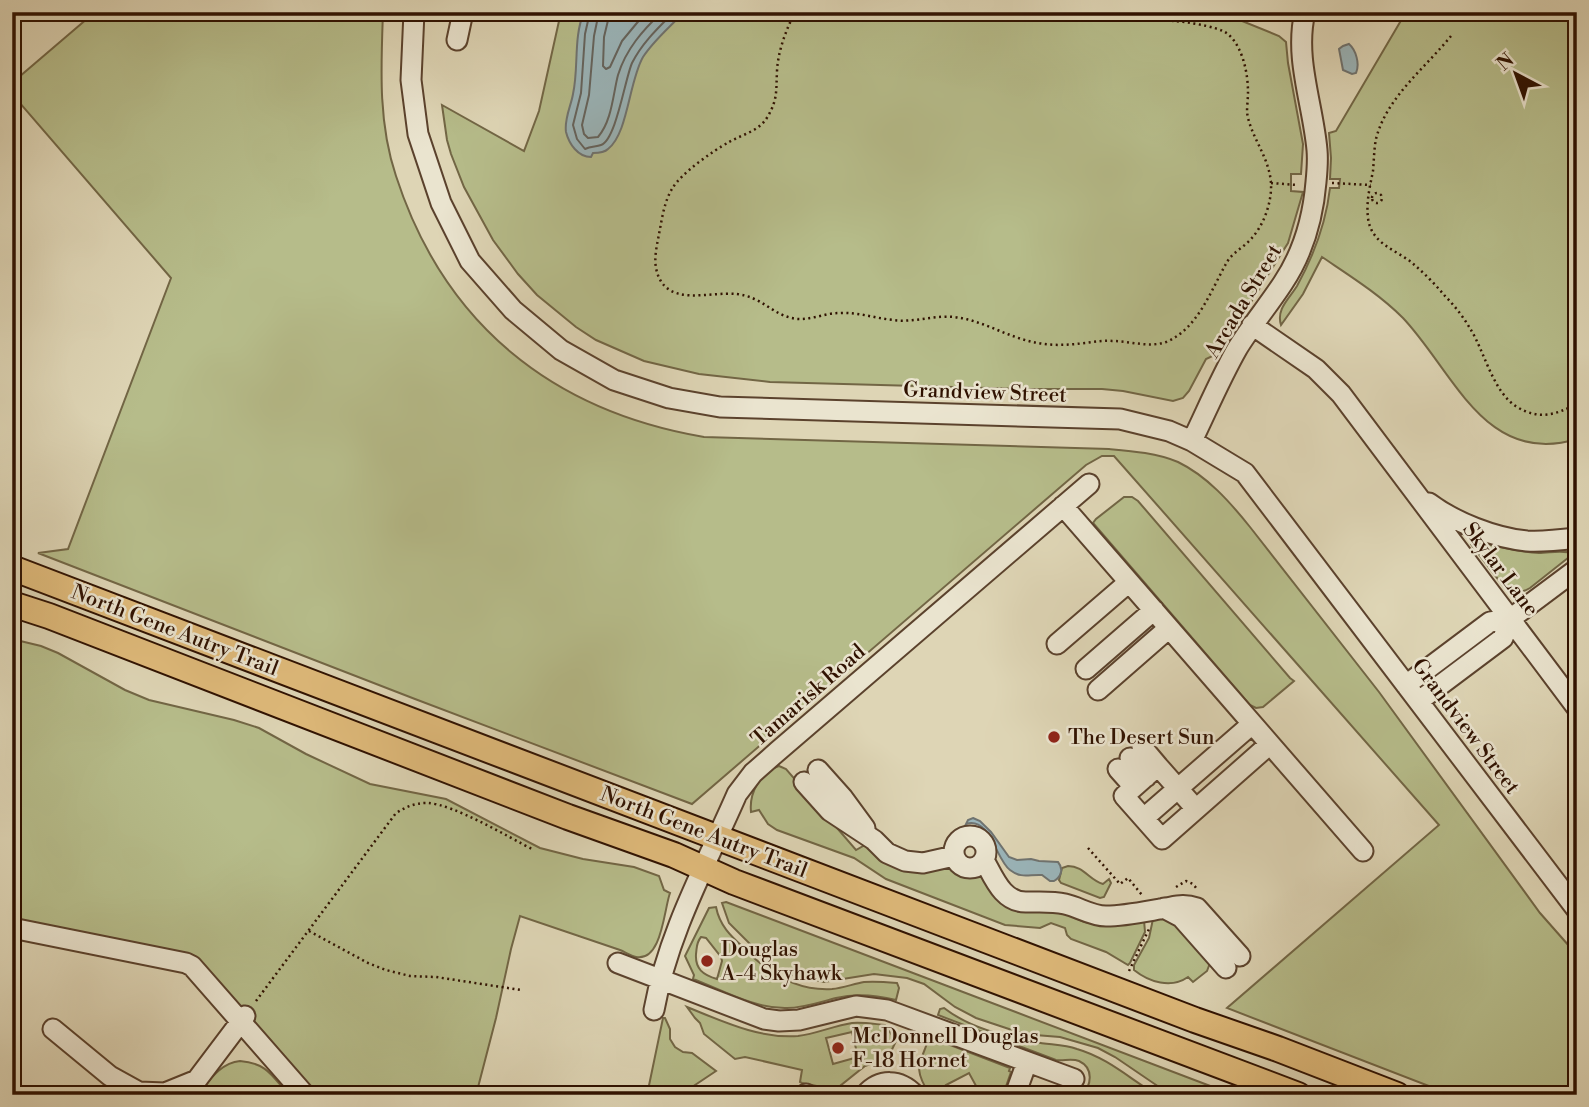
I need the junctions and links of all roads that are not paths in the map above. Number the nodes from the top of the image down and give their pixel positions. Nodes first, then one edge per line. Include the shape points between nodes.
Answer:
1 (414, 12) edge
2 (463, 12) edge
3 (1305, 12) edge
4 (457, 40) dead end
5 (1252, 326) junction
6 (1192, 441) junction
7 (1089, 484) dead end
8 (1414, 492) junction
9 (1063, 506) junction
10 (1577, 538) edge
11 (12, 568) edge
12 (1577, 569) edge
13 (1129, 582) junction
14 (12, 604) edge
15 (1154, 610) junction
16 (1510, 619) junction
17 (1169, 628) junction
18 (1057, 644) dead end
19 (1086, 669) dead end
20 (1406, 685) junction
21 (1098, 691) dead end
22 (1419, 701) junction
23 (1577, 708) edge
24 (1252, 724) junction
25 (1270, 744) junction
26 (811, 776) dead end
27 (1146, 777) junction
28 (1178, 789) junction
29 (1196, 809) junction
30 (1144, 818) junction
31 (717, 838) junction
32 (1363, 851) dead end
33 (702, 868) junction
34 (1577, 910) edge
35 (12, 928) edge
36 (1233, 962) dead end
37 (618, 963) dead end
38 (659, 979) junction
39 (654, 1010) dead end
40 (243, 1019) junction
41 (52, 1029) dead end
42 (1027, 1062) junction
43 (1074, 1079) dead end
44 (191, 1088) edge
45 (305, 1095) edge
46 (865, 1095) edge
47 (915, 1095) edge
48 (1015, 1095) edge
49 (1298, 1095) edge
50 (1397, 1095) edge

1 - 6 street, Grandview Street via 411,80 418,134 441,202 470,261 513,310 561,350 614,380 669,398 720,407 1120,419
2 - 4 street
3 - 5 street, Arcada Street via 1301,55 1317,154 1310,218 1293,268
5 - 6 street, Arcada Street
5 - 8 street, Skylar Lane via 1329,381
6 - 20 street, Grandview Street via 1245,473
7 - 9 street, Tamarisk Road
8 - 10 street, Skylar Lane via 1463,523 1496,534 1526,541
8 - 16 street, Skylar Lane
9 - 13 street
9 - 31 street, Tamarisk Road via 753,773 737,794
11 - 31 main road, North Gene Autry Trail
12 - 16 street
13 - 15 street
13 - 18 street
14 - 33 main road, North Gene Autry Trail
15 - 17 street
15 - 19 street
16 - 20 street via 1490,622
16 - 22 street via 1503,638
16 - 23 street, Skylar Lane
17 - 21 street
17 - 24 street
20 - 22 street, Grandview Street
22 - 34 street, Grandview Street
24 - 25 street
24 - 28 street
25 - 29 street
25 - 32 street
26 - 36 street via 843,798 887,853 905,861 923,863 954,856 960,865 971,868 984,860 1006,895 1024,903 1048,901 1104,916 1164,908
27 - 27 street via 1130,758
27 - 28 street
27 - 30 street via 1124,796
28 - 29 street
28 - 30 street
29 - 30 street via 1161,839
31 - 33 street, Tamarisk Road
31 - 50 main road, North Gene Autry Trail
33 - 38 street, Tamarisk Road
33 - 49 main road, North Gene Autry Trail
35 - 40 street via 186,963
37 - 38 street
38 - 39 street, Tamarisk Road
38 - 42 street via 764,1019 799,1020 856,1006 887,1010
40 - 44 street
40 - 45 street
41 - 44 street via 110,1076 139,1092
42 - 43 street
42 - 48 street
46 - 47 street via 890,1082 900,1083

